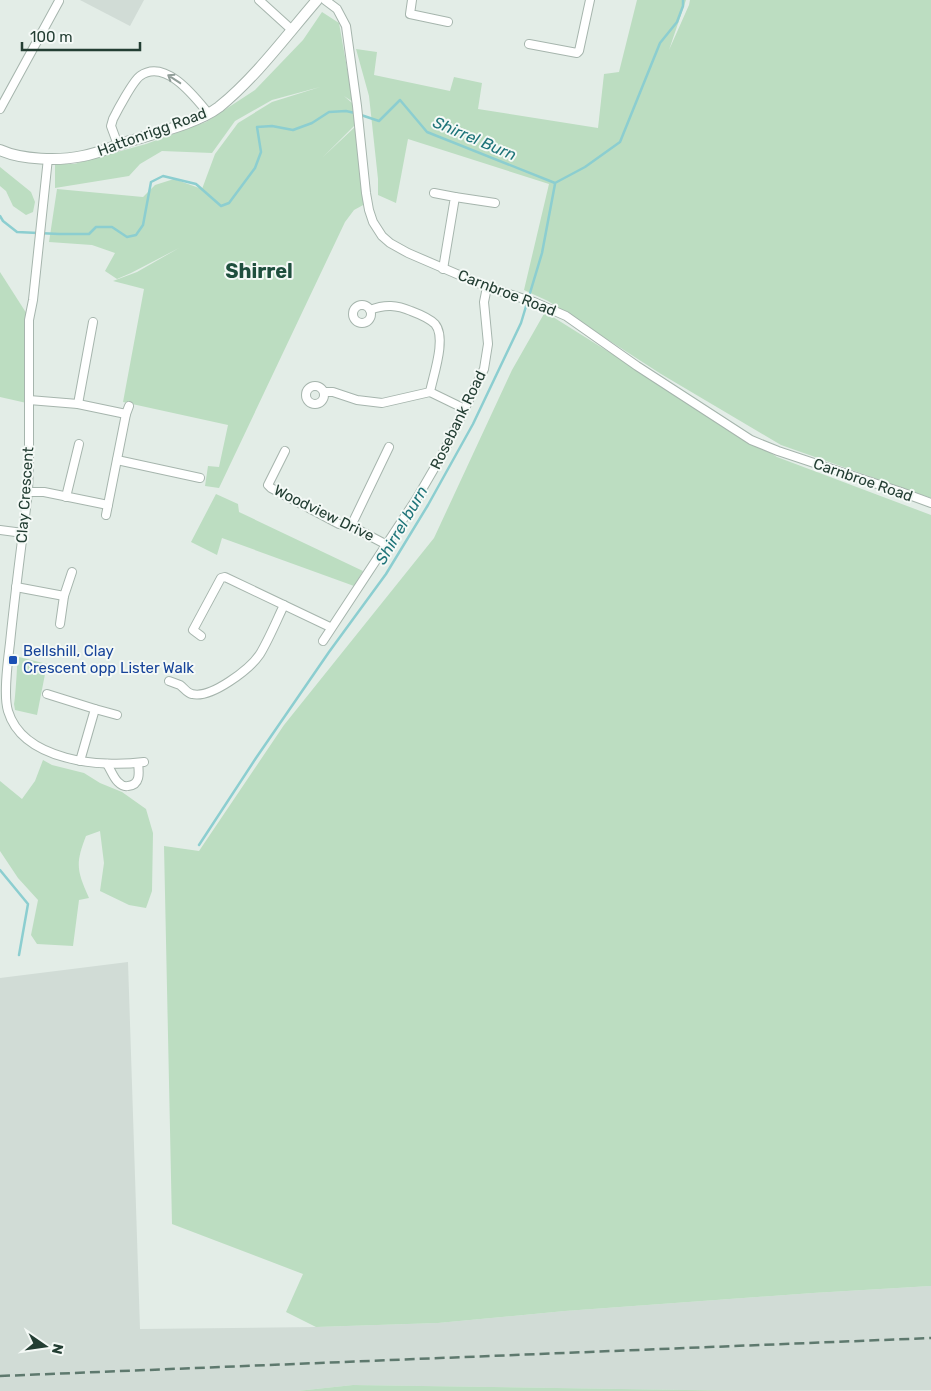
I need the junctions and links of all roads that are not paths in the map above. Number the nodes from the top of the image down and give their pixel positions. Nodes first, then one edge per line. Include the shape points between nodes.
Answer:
1 (259, 0) edge
2 (317, 0) edge
3 (325, 0) edge
4 (412, 0) edge
5 (590, 0) edge
6 (59, 1) edge
7 (448, 22) dead end
8 (292, 30) junction
9 (528, 44) dead end
10 (0, 109) edge
11 (208, 113) junction
12 (118, 145) junction
13 (0, 150) edge
14 (48, 158) junction
15 (434, 193) dead end
16 (455, 197) junction
17 (495, 204) dead end
18 (443, 269) junction
19 (487, 287) junction
20 (370, 310) dead end
21 (93, 322) dead end
22 (324, 392) dead end
23 (430, 392) junction
24 (29, 400) junction
25 (78, 404) junction
26 (129, 406) dead end
27 (465, 409) junction
28 (126, 414) junction
29 (79, 444) dead end
30 (389, 447) dead end
31 (285, 451) dead end
32 (117, 460) junction
33 (200, 478) dead end
34 (28, 492) junction
35 (66, 498) junction
36 (931, 504) edge
37 (108, 505) junction
38 (106, 515) dead end
39 (351, 526) junction
40 (0, 530) edge
41 (23, 533) junction
42 (387, 544) junction
43 (72, 572) dead end
44 (16, 587) junction
45 (64, 596) junction
46 (284, 605) junction
47 (60, 624) dead end
48 (330, 627) junction
49 (201, 636) dead end
50 (323, 640) dead end
51 (169, 681) dead end
52 (47, 694) dead end
53 (95, 708) junction
54 (4, 711) edge
55 (117, 714) dead end
56 (80, 761) junction
57 (107, 764) junction

1 - 8 street
2 - 8 street, Hattonrigg Road
3 - 18 street, Carnbroe Road via 336,8 346,26 366,193 373,222 390,243
4 - 7 street via 410,14
5 - 9 street via 577,54
6 - 10 street
8 - 11 street, Hattonrigg Road via 238,90
11 - 12 street, Hattonrigg Road
11 -> 12 street via 188,89 161,71 151,71 139,76 113,119 111,126
12 - 14 street, Hattonrigg Road via 82,157
13 - 14 street, Hattonrigg Road via 18,157
14 - 24 street, Clay Crescent via 29,320
15 - 16 street
16 - 17 street
16 - 18 street
18 - 19 street, Carnbroe Road
19 - 27 street, Rosebank Road via 484,302 488,344 486,361
19 - 36 street, Carnbroe Road via 566,316 752,440
20 - 23 street via 384,305 398,306 435,324 440,347
21 - 25 street
22 - 23 street via 382,404
23 - 27 street
24 - 25 street
24 - 34 street, Clay Crescent
25 - 28 street
26 - 28 street
27 - 42 street, Rosebank Road via 442,455
28 - 32 street
29 - 35 street
30 - 39 street
31 - 39 street, Woodview Drive via 268,486 339,524
32 - 33 street
32 - 37 street
34 - 35 street
34 - 41 street, Clay Crescent
35 - 37 street
37 - 38 street
39 - 42 street, Woodview Drive
40 - 41 street
41 - 44 street, Clay Crescent
42 - 48 street, Rosebank Road
43 - 45 street
44 - 45 street
44 - 54 street, Clay Crescent
45 - 47 street
46 - 48 street
46 - 49 street via 229,578 222,578 193,630
46 - 51 street via 256,659 222,686 200,695 191,694
48 - 50 street, Rosebank Road
52 - 53 street
53 - 55 street
53 - 56 street
54 - 56 street, Clay Crescent via 19,732 39,747
56 - 57 street, Clay Crescent
57 - 57 street, Clay Crescent via 141,763 136,783 122,785

